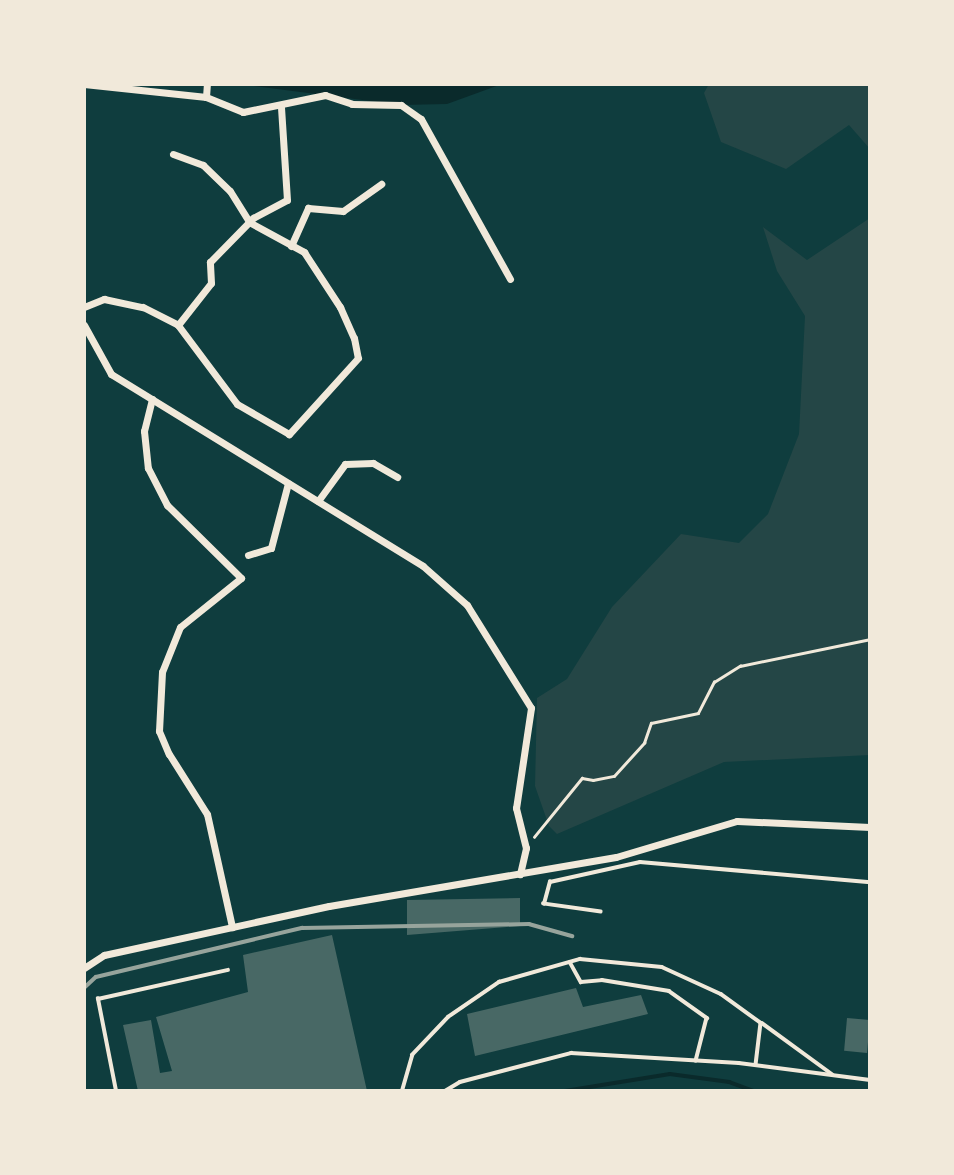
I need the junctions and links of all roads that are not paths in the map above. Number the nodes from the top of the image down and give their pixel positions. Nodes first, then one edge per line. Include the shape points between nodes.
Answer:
1 (84, 84) edge
2 (207, 84) edge
3 (206, 97) junction
4 (281, 106) junction
5 (173, 154) dead end
6 (381, 184) dead end
7 (249, 222) junction
8 (291, 246) junction
9 (510, 279) dead end
10 (84, 307) edge
11 (84, 325) edge
12 (178, 325) junction
13 (152, 399) junction
14 (397, 477) dead end
15 (288, 483) junction
16 (318, 501) junction
17 (248, 555) dead end
18 (870, 827) edge
19 (520, 874) junction
20 (870, 882) edge
21 (601, 912) dead end
22 (232, 927) junction
23 (570, 962) junction
24 (84, 968) edge
25 (228, 970) dead end
26 (761, 1023) junction
27 (696, 1061) junction
28 (756, 1065) junction
29 (834, 1075) junction
30 (870, 1080) edge
31 (116, 1091) edge
32 (402, 1091) edge
33 (445, 1091) edge

1 - 3 street
2 - 3 street
3 - 4 street via 243,112
4 - 7 street via 286,201
4 - 9 street via 325,94 352,104 401,105 421,119
5 - 7 street via 202,165 230,191
6 - 8 street via 343,211 308,208
7 - 8 street
7 - 12 street via 210,262 211,283
8 - 12 street via 304,252 340,307 358,358 289,434 237,404
10 - 12 street via 104,299 143,307
11 - 13 street via 111,374
13 - 15 street
13 - 22 street via 144,431 148,468 167,505 241,578 180,627 162,673 159,731 207,814
14 - 16 street via 373,463 345,464
15 - 16 street
15 - 17 street via 271,548
16 - 19 street via 423,566 467,605 531,708 516,808 526,848
18 - 19 street via 737,821 616,857
19 - 22 street
20 - 21 lane via 640,862 550,882 544,904
22 - 24 street via 104,956
23 - 26 lane via 580,959 662,967 720,995
23 - 27 lane via 581,982 603,980 669,991 707,1018
23 - 32 lane via 499,982 448,1017 412,1055
25 - 31 lane via 98,999
26 - 28 lane
26 - 29 lane
27 - 28 lane
27 - 33 lane via 571,1053 460,1082
28 - 29 lane
29 - 30 lane

